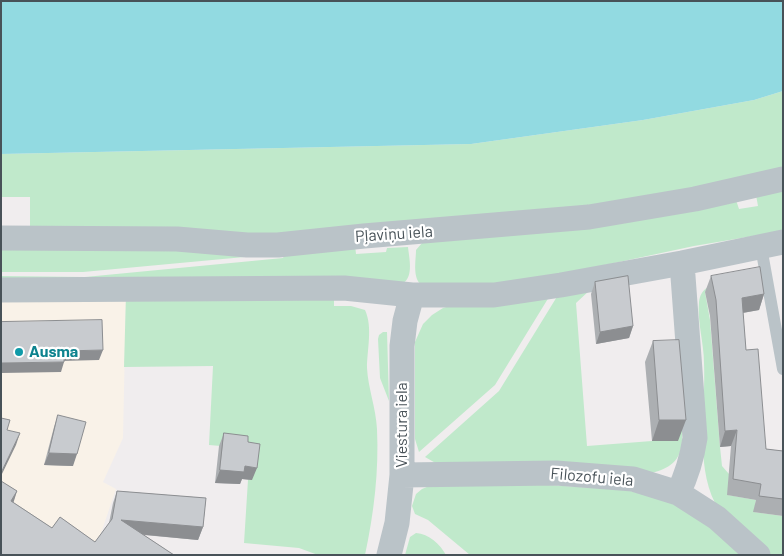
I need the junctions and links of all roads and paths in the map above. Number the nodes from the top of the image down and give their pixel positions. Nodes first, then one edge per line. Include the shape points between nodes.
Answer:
1 (783, 179) edge
2 (1, 238) edge
3 (772, 245) edge
4 (682, 263) junction
5 (1, 290) edge
6 (412, 295) junction
7 (783, 366) edge
8 (402, 475) junction
9 (678, 493) junction
10 (389, 555) edge
11 (758, 555) edge

1 - 2 street, Pļaviņu iela via 686,201 589,217 278,245 177,239
3 - 4 street
3 - 7 lane
4 - 6 street via 494,295
4 - 9 street via 695,438 692,457
5 - 6 street via 344,288
6 - 8 street, Viestura iela via 402,346
8 - 9 street, Filozofu iela via 556,473 633,479
8 - 10 street, Viestura iela via 397,522
9 - 11 street, Filozofu iela via 717,518

